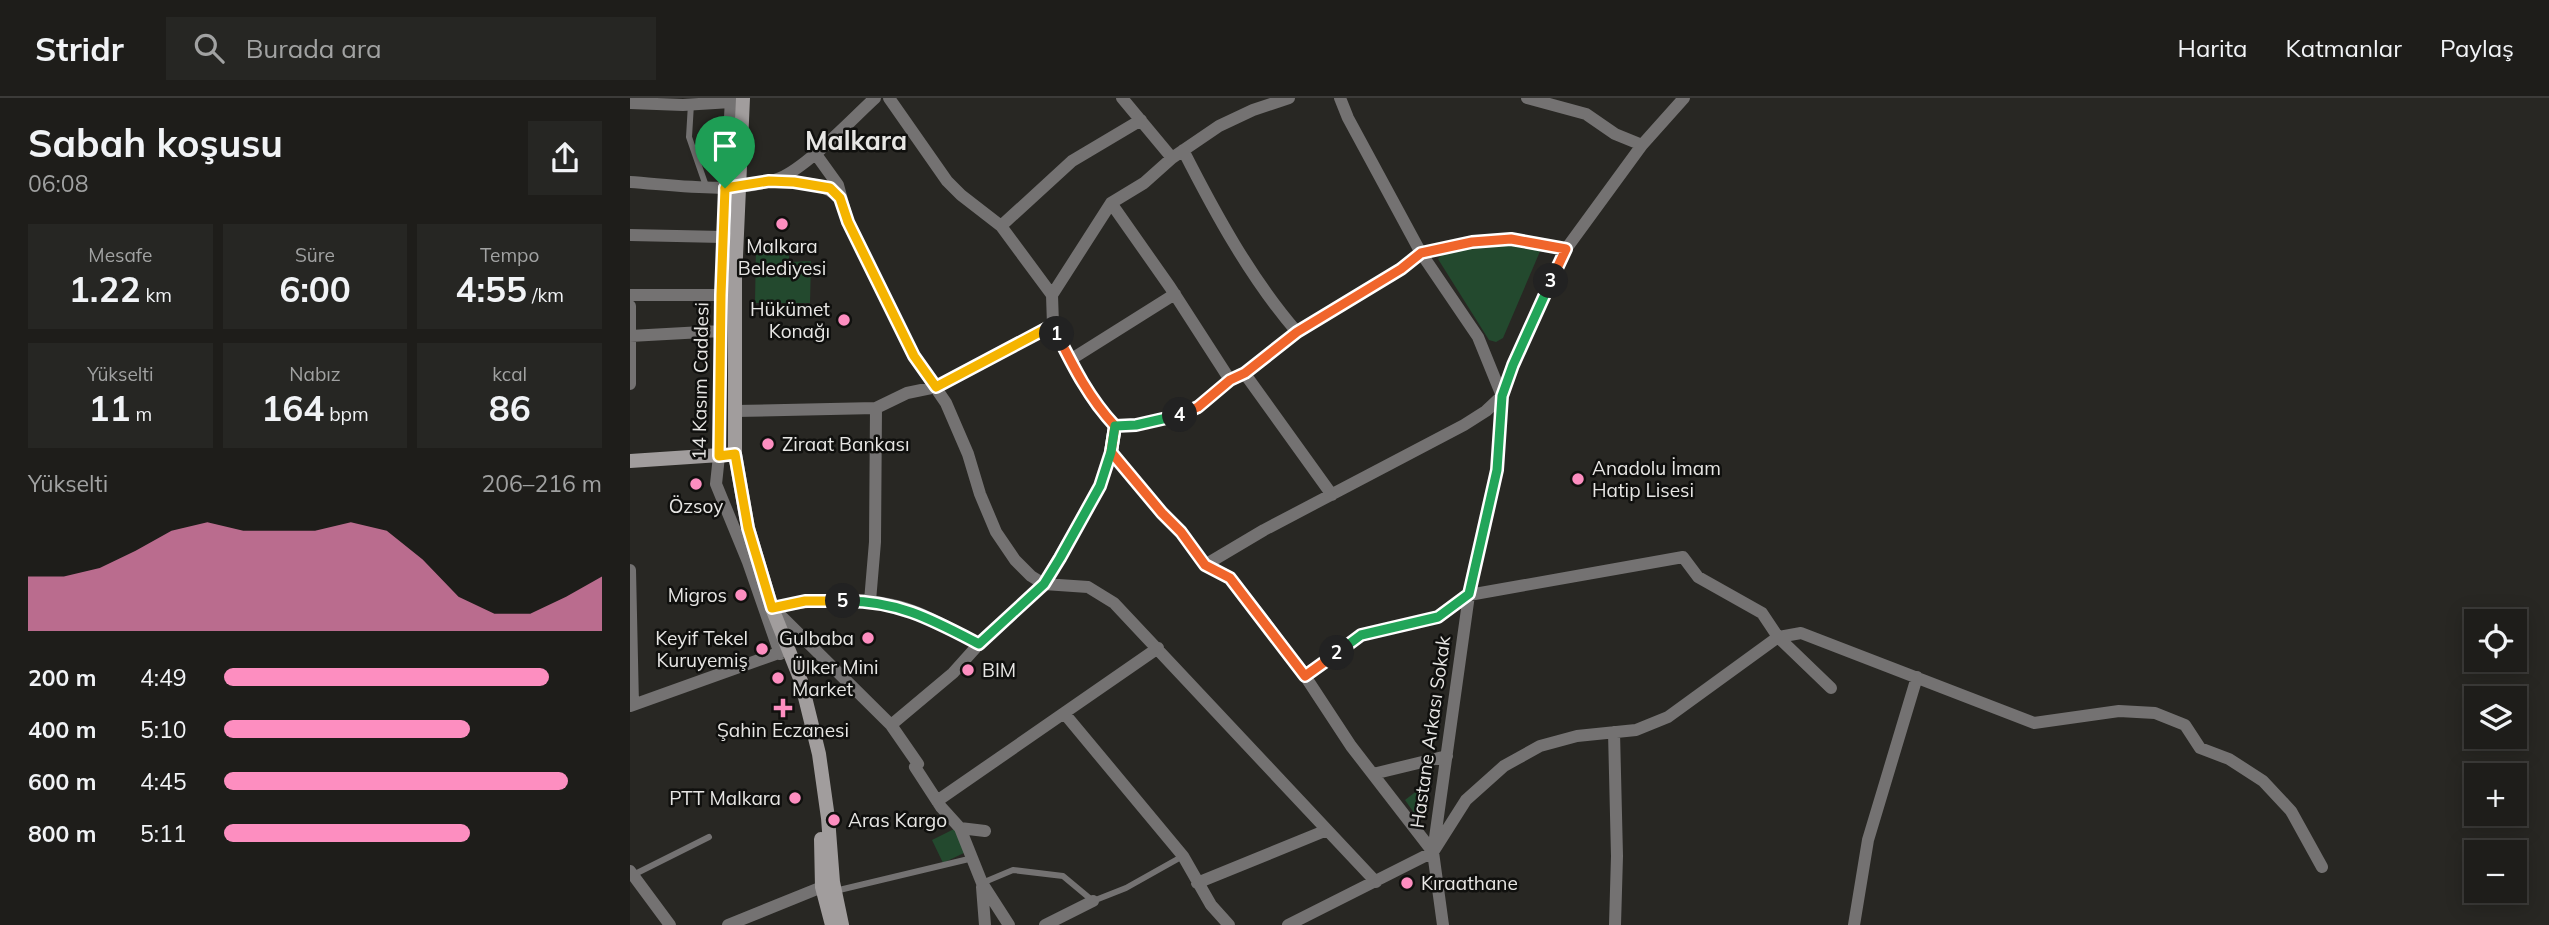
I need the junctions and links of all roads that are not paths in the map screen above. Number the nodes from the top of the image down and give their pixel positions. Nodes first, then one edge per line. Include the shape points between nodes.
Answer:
1 (875, 98) edge
2 (889, 98) edge
3 (1122, 98) edge
4 (1289, 98) edge
5 (1340, 98) edge
6 (1527, 98) edge
7 (1684, 98) edge
8 (735, 99) edge
9 (686, 102) edge
10 (630, 103) edge
11 (1141, 120) junction
12 (1642, 145) junction
13 (815, 153) junction
14 (1178, 154) junction
15 (630, 181) edge
16 (769, 181) junction
17 (706, 186) junction
18 (732, 187) junction
19 (840, 198) junction
20 (1111, 203) junction
21 (1001, 226) junction
22 (630, 235) edge
23 (723, 237) junction
24 (1566, 249) junction
25 (1421, 253) junction
26 (630, 295) edge
27 (721, 295) junction
28 (1052, 295) junction
29 (1175, 295) junction
30 (630, 306) edge
31 (1053, 325) junction
32 (721, 331) junction
33 (1297, 332) junction
34 (631, 336) edge
35 (1070, 360) junction
36 (1245, 373) junction
37 (1230, 380) junction
38 (630, 384) edge
39 (936, 387) junction
40 (1502, 396) junction
41 (876, 408) junction
42 (735, 411) junction
43 (1115, 426) junction
44 (1111, 452) junction
45 (735, 454) junction
46 (719, 456) junction
47 (630, 461) edge
48 (1332, 495) junction
49 (1205, 565) junction
50 (630, 569) edge
51 (1044, 584) junction
52 (1469, 594) junction
53 (870, 601) junction
54 (772, 608) junction
55 (1779, 637) junction
56 (804, 639) junction
57 (979, 644) junction
58 (1158, 648) junction
59 (784, 651) junction
60 (1305, 676) junction
61 (1917, 677) junction
62 (1831, 688) dead end
63 (631, 706) edge
64 (1064, 713) junction
65 (891, 725) junction
66 (1614, 732) junction
67 (1447, 756) junction
68 (1373, 774) junction
69 (937, 802) junction
70 (960, 828) junction
71 (1327, 830) junction
72 (985, 831) dead end
73 (709, 837) dead end
74 (1433, 852) junction
75 (1183, 856) junction
76 (973, 858) junction
77 (2322, 867) dead end
78 (631, 873) edge
79 (1376, 882) junction
80 (982, 883) junction
81 (1197, 883) junction
82 (829, 889) junction
83 (1093, 901) junction
84 (670, 925) edge
85 (728, 925) edge
86 (832, 925) edge
87 (842, 925) edge
88 (985, 925) edge
89 (1009, 925) edge
90 (1045, 925) edge
91 (1229, 925) edge
92 (1287, 925) edge
93 (1443, 925) edge
94 (1615, 925) edge
95 (1854, 925) edge

1 - 13 street
2 - 21 street via 947,181
3 - 11 street
4 - 14 street via 1219,127
5 - 25 street
6 - 12 street via 1586,114
7 - 12 street, Hastane Arkası Sokak
8 - 9 street
8 - 18 street, 14 Kasım Caddesi
9 - 10 street
9 - 17 lane via 689,137
11 - 14 street
11 - 21 street via 1072,161
12 - 24 street, Hastane Arkası Sokak
13 - 16 street
13 - 19 street via 838,185
14 - 20 street
14 - 33 street via 1256,278
15 - 17 street
16 - 18 street
16 - 19 street via 830,188
17 - 18 street
18 - 23 street, 14 Kasım Caddesi
18 - 42 street, 14 Kasım Caddesi
19 - 39 street via 914,356
20 - 28 street
20 - 29 street
21 - 28 street
22 - 23 street
23 - 27 street, 14 Kasım Caddesi
24 - 25 street via 1511,239
24 - 40 street, Hastane Arkası Sokak
25 - 33 street
25 - 40 street via 1478,337
26 - 27 street
27 - 32 street, 14 Kasım Caddesi
28 - 31 street
29 - 35 street
29 - 37 street
30 - 34 street
31 - 35 street
31 - 39 street
32 - 34 street
32 - 46 street, 14 Kasım Caddesi
33 - 36 street
34 - 38 street
35 - 43 street via 1097,406
36 - 37 street
36 - 48 street
37 - 43 street via 1182,415
39 - 41 street via 907,393
39 - 51 street via 968,454 996,532 1015,560
40 - 48 street via 1464,425
40 - 52 street, Hastane Arkası Sokak via 1497,470
41 - 42 street
41 - 53 street
42 - 45 street, 14 Kasım Caddesi
43 - 44 street
44 - 49 street
44 - 51 street via 1100,486
45 - 46 street
45 - 54 street, 14 Kasım Caddesi via 748,528
46 - 47 street
46 - 59 street, 14 Kasım Caddesi via 716,484
48 - 49 street
49 - 60 street via 1230,578
50 - 63 street
51 - 57 street
51 - 58 street via 1095,590
52 - 55 street via 1683,557 1698,577 1762,613
52 - 60 street via 1438,617 1361,635
52 - 67 street, Hastane Arkası Sokak
53 - 54 street via 805,601
53 - 57 street via 919,613
54 - 56 street
54 - 59 street, 14 Kasım Caddesi
55 - 61 street via 1801,633
55 - 62 street
55 - 66 street via 1668,717 1636,730
56 - 59 street
56 - 65 street
57 - 65 street via 953,673
58 - 64 street
58 - 71 street
59 - 63 street
59 - 82 street via 811,758
60 - 68 street
61 - 77 street via 2034,723 2119,711 2155,713 2185,725 2200,748 2229,759 2263,781 2291,811
61 - 95 street via 1868,840
64 - 69 street
64 - 75 street
65 - 69 street
66 - 74 street via 1540,746 1504,766 1466,800
66 - 94 street
67 - 68 street
67 - 74 street, Hastane Arkası Sokak
68 - 74 street
69 - 70 street
70 - 72 street
70 - 76 street
71 - 79 street
71 - 81 street
73 - 78 lane
74 - 79 street
74 - 93 street, Hastane Arkası Sokak
75 - 81 street
75 - 83 lane
76 - 80 street
76 - 82 lane
78 - 84 street
79 - 92 street
80 - 83 lane via 1013,870 1063,876
80 - 88 street
80 - 89 street
81 - 91 street
82 - 85 street
82 - 86 street
82 - 87 street
83 - 90 street

